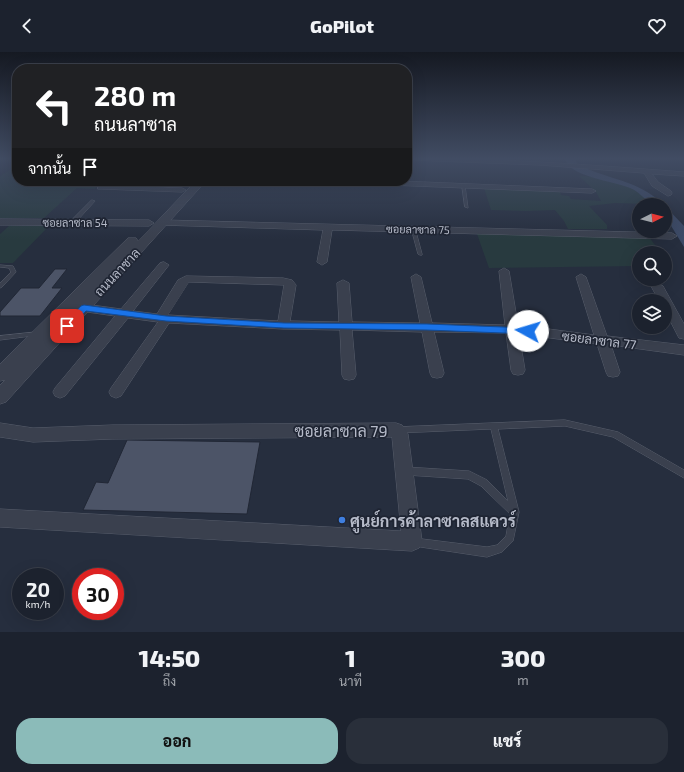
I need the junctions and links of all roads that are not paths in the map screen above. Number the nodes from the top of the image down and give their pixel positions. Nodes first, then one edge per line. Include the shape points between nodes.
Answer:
1 (439, 185) edge
2 (657, 185) edge
3 (144, 186) edge
4 (185, 186) edge
5 (197, 186) edge
6 (462, 186) junction
7 (101, 187) dead end
8 (592, 191) dead end
9 (668, 193) dead end
10 (93, 201) dead end
11 (466, 207) dead end
12 (0, 222) edge
13 (73, 222) junction
14 (156, 223) junction
15 (328, 228) junction
16 (413, 228) junction
17 (632, 235) edge
18 (137, 250) junction
19 (420, 254) dead end
20 (322, 262) dead end
21 (164, 265) dead end
22 (0, 266) edge
23 (504, 270) dead end
24 (582, 276) dead end
25 (416, 277) dead end
26 (343, 283) dead end
27 (0, 286) edge
28 (657, 286) dead end
29 (84, 308) junction
30 (125, 314) junction
31 (163, 318) junction
32 (53, 322) junction
33 (284, 325) junction
34 (346, 326) junction
35 (427, 327) junction
36 (513, 329) junction
37 (41, 334) junction
38 (684, 335) edge
39 (0, 338) edge
40 (602, 340) junction
41 (684, 350) edge
42 (42, 352) junction
43 (518, 370) dead end
44 (613, 372) dead end
45 (437, 373) dead end
46 (0, 375) edge
47 (349, 375) dead end
48 (0, 384) edge
49 (60, 392) dead end
50 (116, 392) dead end
51 (0, 397) edge
52 (494, 426) junction
53 (0, 430) edge
54 (396, 430) junction
55 (405, 471) junction
56 (684, 474) edge
57 (515, 512) junction
58 (0, 518) edge
59 (412, 541) junction

1 - 6 street
2 - 9 street
3 - 7 street
4 - 14 street, ถนนลาซาล
5 - 14 street, ถนนลาซาล
6 - 8 street
6 - 11 lane
10 - 13 lane
12 - 13 street, ซอยลาซาล 54
13 - 14 street, ซอยลาซาล 54
14 - 15 street, ซอยลาซาล 75
14 - 18 street, ถนนลาซาล
14 - 32 street, ถนนลาซาล
15 - 16 street, ซอยลาซาล 75
15 - 20 street
16 - 17 street, ซอยลาซาล 75
16 - 19 lane
18 - 29 street, ถนนลาซาล
18 - 32 street via 128,256 61,325 49,330 47,327
21 - 30 street
22 - 27 lane via 12,268 14,272
23 - 36 street
24 - 40 street
25 - 35 street
26 - 34 street
28 - 38 street
29 - 30 street, ซอยลาซาล 77
29 - 42 street, ถนนลาซาล
30 - 31 street, ซอยลาซาล 77
30 - 49 street
31 - 33 street, ซอยลาซาล 77
31 - 33 street via 186,279 283,281 290,285
31 - 50 street
32 - 37 street, ถนนลาซาล
33 - 34 street, ซอยลาซาล 77
34 - 35 street, ซอยลาซาล 77
34 - 47 street
35 - 36 street, ซอยลาซาล 77
35 - 45 street
36 - 40 street, ซอยลาซาล 77
36 - 43 street
37 - 39 lane
37 - 46 street, ถนนลาซาล
40 - 41 street, ซอยลาซาล 77
40 - 44 street
42 - 48 street via 45,342 35,346
42 - 51 street, ถนนลาซาล
52 - 54 lane
52 - 56 lane via 565,423 615,434
52 - 57 lane
53 - 54 street, ซอยลาซาล 79 via 33,435
54 - 55 street, ซอยลาซาล 79 via 400,434
55 - 57 lane via 469,475 484,483
55 - 59 street, ซอยลาซาล 79
57 - 59 lane via 510,538 499,549 493,551
58 - 59 street

